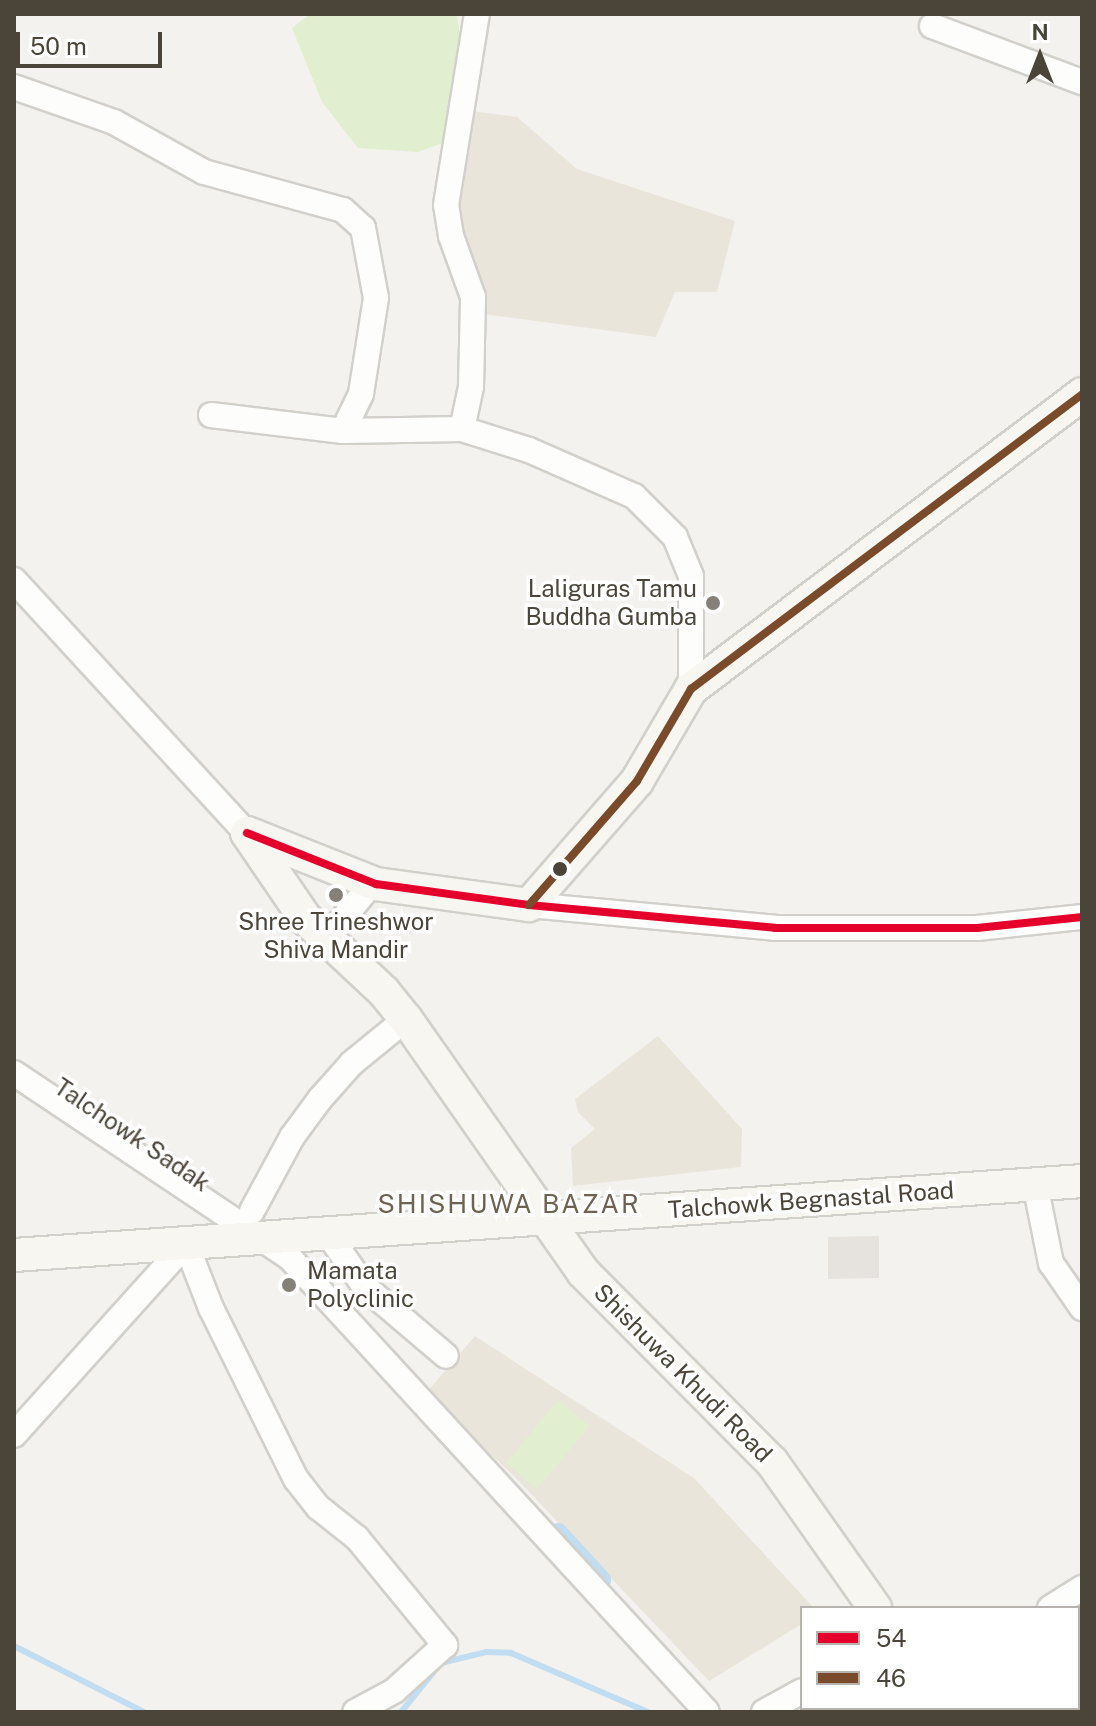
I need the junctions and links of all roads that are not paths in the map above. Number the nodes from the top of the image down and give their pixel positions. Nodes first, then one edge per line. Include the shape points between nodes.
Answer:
1 (477, 14) edge
2 (932, 26) dead end
3 (1082, 82) edge
4 (14, 87) edge
5 (1082, 394) edge
6 (211, 415) dead end
7 (462, 429) junction
8 (343, 431) junction
9 (14, 580) edge
10 (691, 689) junction
11 (247, 833) junction
12 (372, 883) junction
13 (529, 905) junction
14 (1082, 917) edge
15 (327, 938) junction
16 (406, 1019) junction
17 (14, 1056) edge
18 (14, 1073) edge
19 (1082, 1181) edge
20 (1035, 1184) junction
21 (546, 1218) junction
22 (268, 1229) junction
23 (328, 1234) junction
24 (186, 1244) junction
25 (14, 1255) edge
26 (1082, 1308) edge
27 (446, 1356) dead end
28 (14, 1435) edge
29 (1082, 1588) edge
30 (874, 1606) edge
31 (1053, 1606) edge
32 (800, 1692) edge
33 (355, 1712) edge
34 (707, 1712) edge
35 (764, 1712) edge

1 - 7 street via 446,205 473,297 471,387
2 - 3 street
4 - 8 street via 114,122 204,172 343,210 363,228 376,298 361,394
5 - 10 main road
6 - 8 street
7 - 8 street
7 - 10 street via 529,450 634,496 675,537 691,576
9 - 11 street
10 - 13 main road via 637,781
11 - 12 main road
11 - 15 main road, Shishuwa Khudi Road via 305,918
12 - 13 main road
12 - 15 street
13 - 14 street via 775,928 977,928
15 - 16 main road, Shishuwa Khudi Road
16 - 21 main road, Shishuwa Khudi Road
16 - 22 street via 352,1063 292,1137
17 - 22 street, Talchowk Sadak
18 - 22 street
19 - 20 main road, Talchowk Begnastal Road
20 - 21 main road, Talchowk Begnastal Road
20 - 26 street via 1051,1263
21 - 23 main road, Talchowk Begnastal Road
21 - 30 main road, Shishuwa Khudi Road via 583,1272 772,1462
22 - 23 main road, Talchowk Begnastal Road
22 - 24 main road, Talchowk Begnastal Road
22 - 34 street
23 - 27 street via 365,1287
24 - 25 main road, Talchowk Begnastal Road
24 - 28 street
24 - 33 street via 211,1308 296,1479 318,1507 357,1538 445,1645 394,1691
29 - 31 street
32 - 35 street

